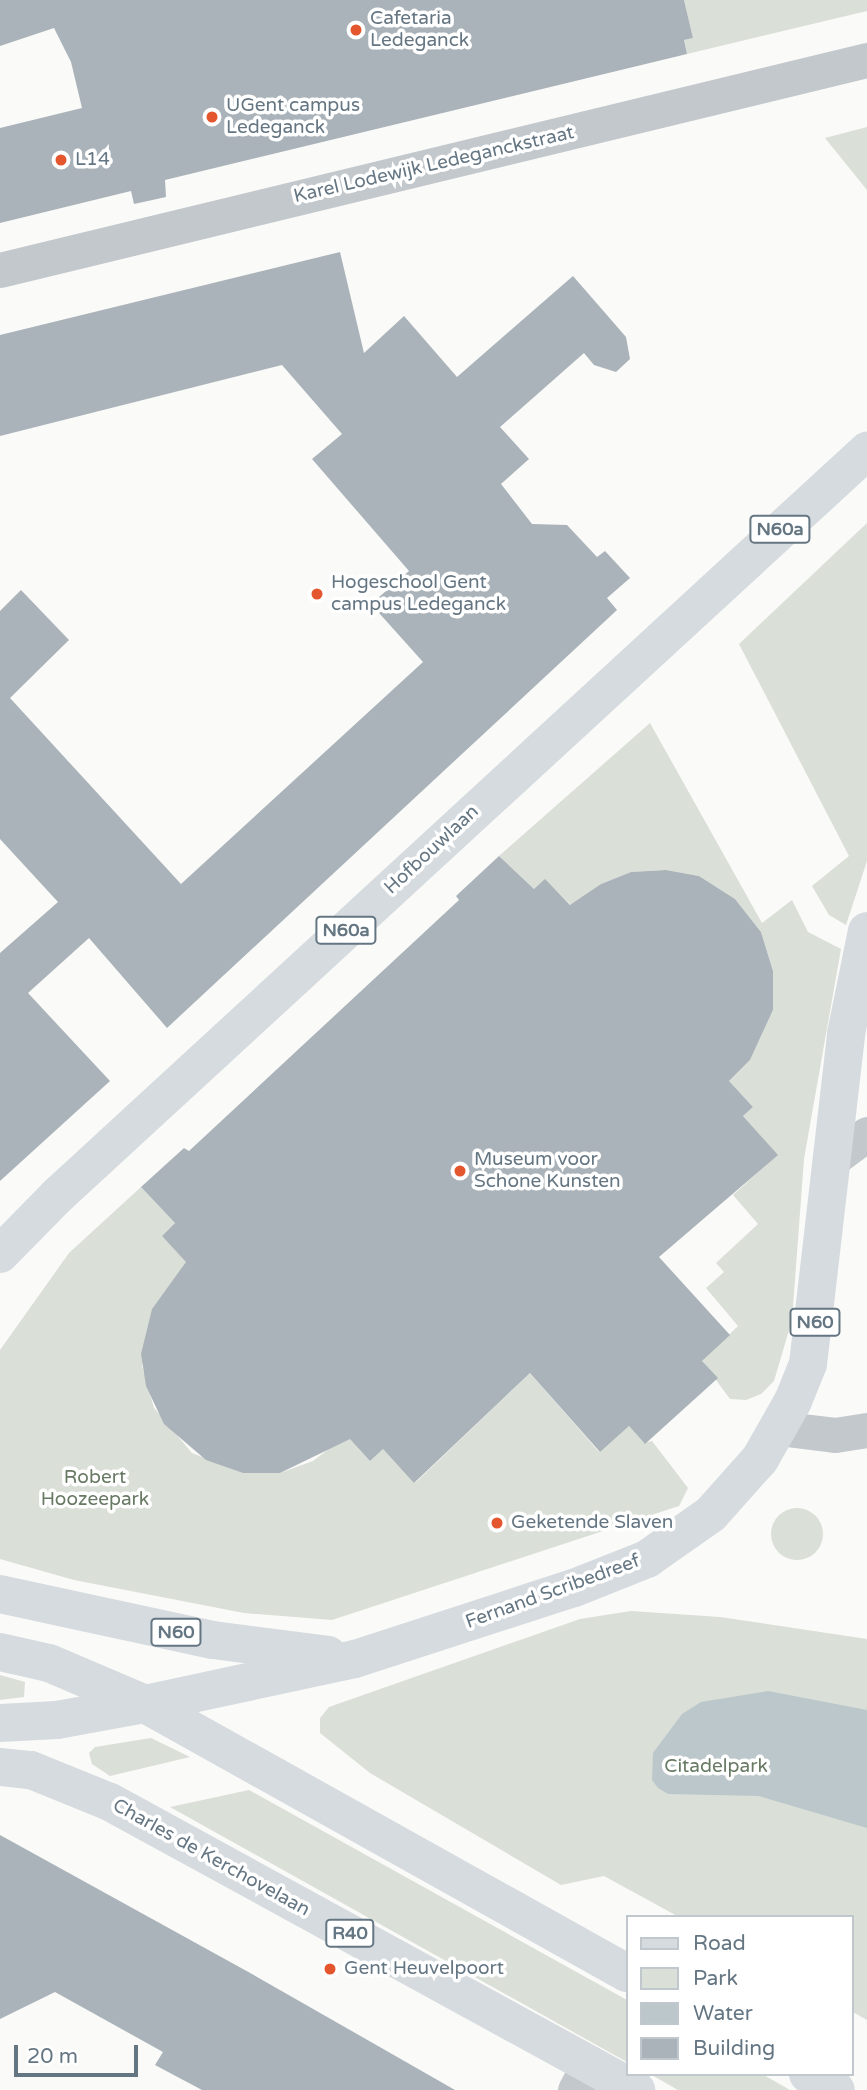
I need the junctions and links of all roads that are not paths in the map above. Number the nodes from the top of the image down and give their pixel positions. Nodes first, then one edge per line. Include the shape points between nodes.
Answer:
1 (867, 60) edge
2 (0, 270) edge
3 (867, 451) edge
4 (865, 942) edge
5 (867, 1133) edge
6 (830, 1161) junction
7 (0, 1254) edge
8 (778, 1428) junction
9 (867, 1430) edge
10 (0, 1594) edge
11 (0, 1652) edge
12 (355, 1659) junction
13 (145, 1704) junction
14 (0, 1723) edge
15 (0, 1767) edge
16 (626, 1972) edge
17 (812, 2076) edge
18 (582, 2077) edge
19 (636, 2090) edge
20 (836, 2090) edge

1 - 2 street, Karel Lodewijk Ledeganckstraat
3 - 7 main road, Hofbouwlaan / N60a via 67,1187
4 - 6 main road, Fernand Scribedreef / N60
5 - 6 street
6 - 8 main road, Fernand Scribedreef / N60 via 808,1364
8 - 9 street via 835,1435
8 - 12 main road, Fernand Scribedreef / N60 via 760,1459 711,1514 647,1559 574,1588
10 - 12 main road, N60 via 213,1640
11 - 13 main road via 49,1663
12 - 13 main road, Fernand Scribedreef / N60
13 - 14 main road, Fernand Scribedreef via 57,1720
13 - 16 main road
15 - 18 main road, Charles de Kerchovelaan / R40 via 31,1770 110,1802
17 - 20 main road
18 - 19 main road, Charles de Kerchovelaan / R40

